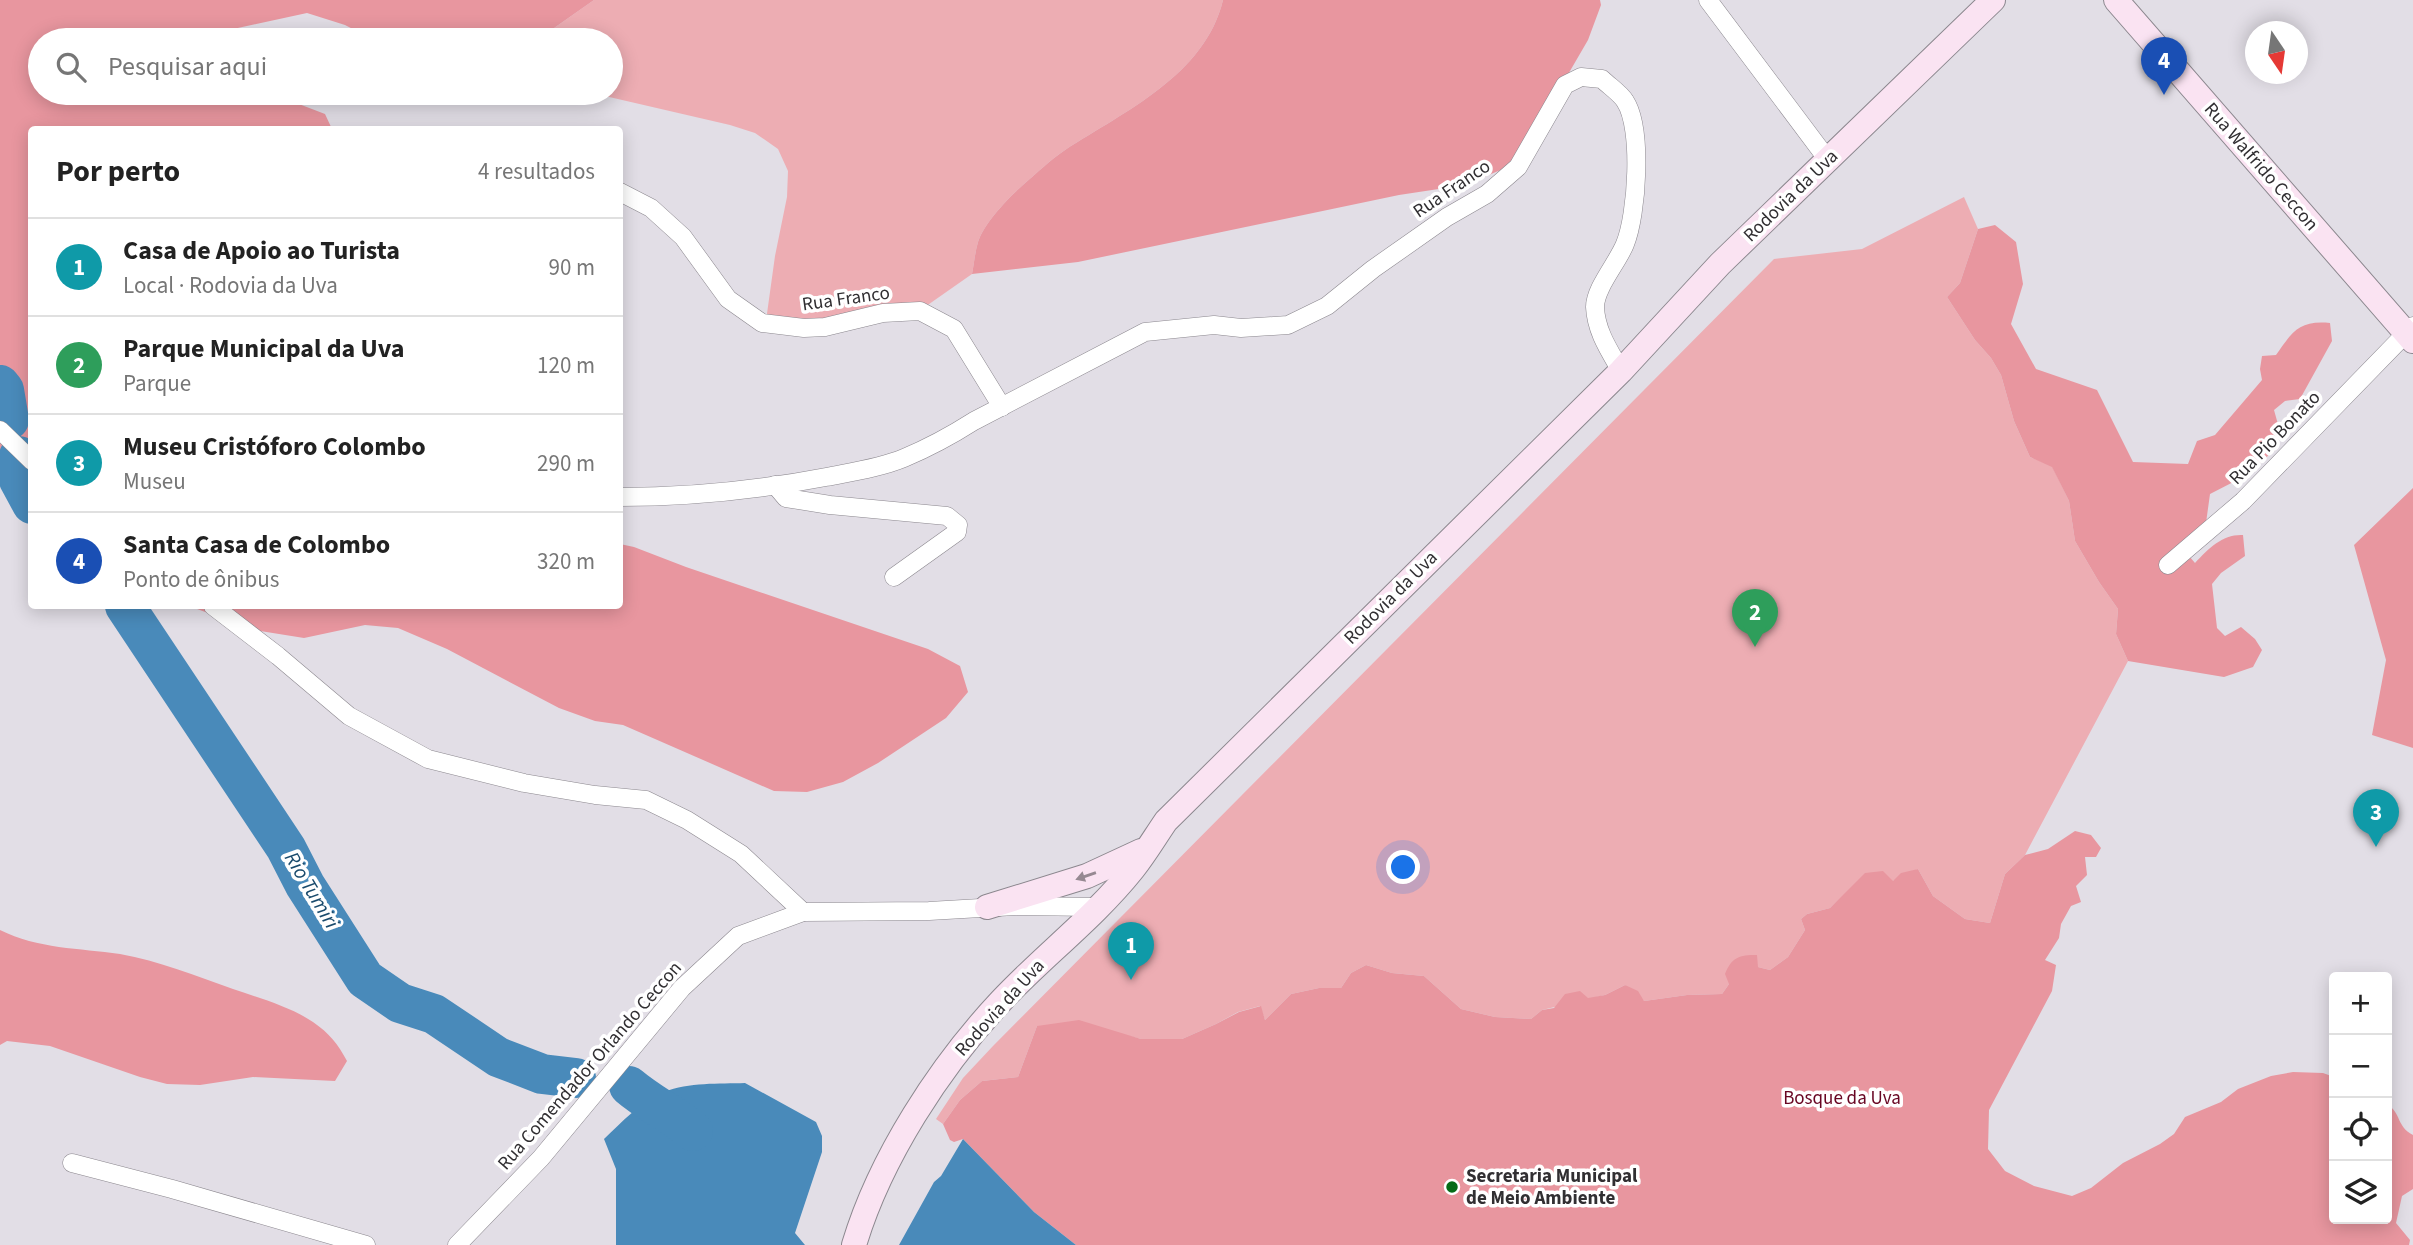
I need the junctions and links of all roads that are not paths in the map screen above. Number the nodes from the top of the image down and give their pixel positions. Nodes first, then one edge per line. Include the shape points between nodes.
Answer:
1 (1708, 0) edge
2 (1993, 0) edge
3 (2116, 0) edge
4 (1828, 160) junction
5 (623, 194) edge
6 (2411, 334) edge
7 (1621, 371) junction
8 (1002, 407) junction
9 (0, 430) edge
10 (28, 457) edge
11 (775, 485) junction
12 (623, 497) edge
13 (2168, 565) dead end
14 (894, 577) dead end
15 (218, 609) edge
16 (1148, 848) junction
17 (987, 907) junction
18 (1097, 907) junction
19 (803, 912) junction
20 (72, 1163) dead end
21 (855, 1242) edge
22 (366, 1245) edge
23 (457, 1245) edge

1 - 4 street
2 - 4 street, Rodovia da Uva
3 - 6 street, Rua Walfrido Ceccon
4 - 7 street, Rodovia da Uva via 1720,264
5 - 8 street, Rua Franco via 651,208 683,237 727,299 762,323 825,327 883,313 920,311 954,329
6 - 13 street, Rua Pio Bonato via 2243,501
7 - 8 street, Rua Franco via 1599,332 1595,304 1625,244 1635,205 1633,131 1626,102 1602,79 1581,77 1565,85 1518,167 1487,194 1447,217 1327,306 1288,325 1214,325 1145,332
7 - 16 street, Rodovia da Uva via 1166,821
8 - 11 street, Rua Franco via 902,459
9 - 10 street
11 - 12 street, Rua Franco
11 - 14 street via 786,498 947,516 958,526 957,532
15 - 19 street via 349,716 428,759 524,783 646,800 741,854
16 -> 17 street via 1087,876
16 - 18 street, Rodovia da Uva
17 - 18 street, Rua Comendador Orlando Ceccon
17 - 19 street, Rua Comendador Orlando Ceccon
18 - 21 street, Rodovia da Uva via 1001,1001 929,1089 880,1182
19 - 23 street, Rua Comendador Orlando Ceccon via 738,936 682,988 541,1158
20 - 22 street

